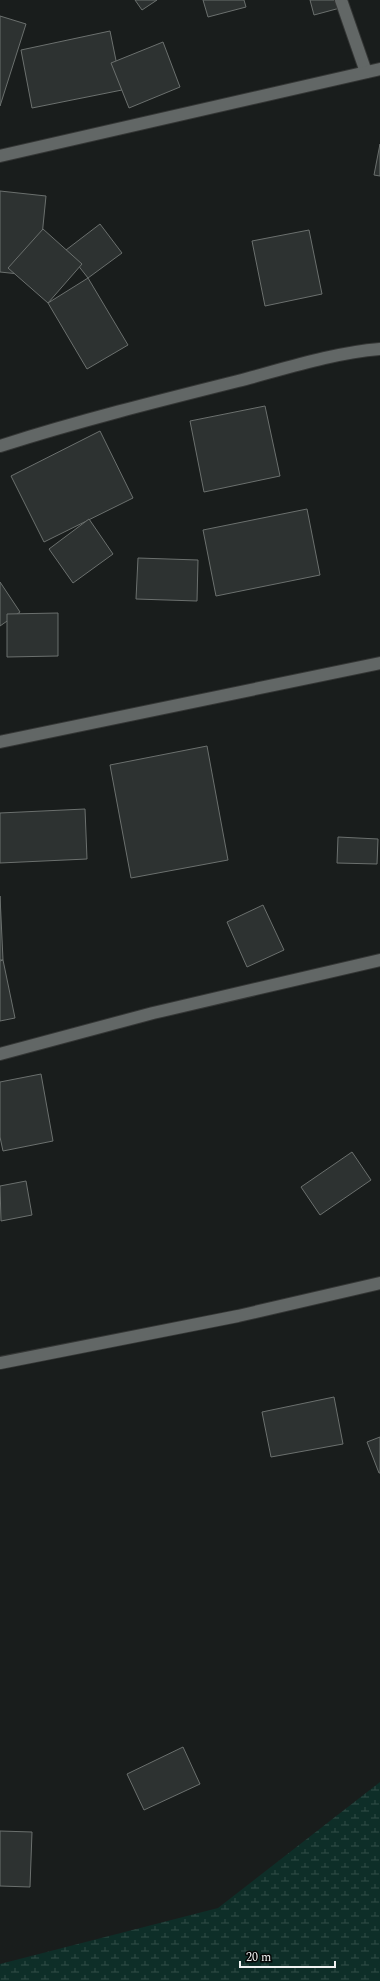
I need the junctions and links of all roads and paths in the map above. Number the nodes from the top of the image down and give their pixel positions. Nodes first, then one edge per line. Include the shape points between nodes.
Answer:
1 (341, 0) edge
2 (380, 69) edge
3 (366, 72) junction
4 (0, 156) edge
5 (380, 349) edge
6 (0, 446) edge
7 (380, 663) edge
8 (0, 742) edge
9 (380, 960) edge
10 (0, 1054) edge
11 (380, 1283) edge
12 (0, 1363) edge

1 - 3 street
2 - 3 street
3 - 4 street
5 - 6 street via 300,365 144,405
7 - 8 street
9 - 10 street via 153,1013
11 - 12 street via 238,1316

